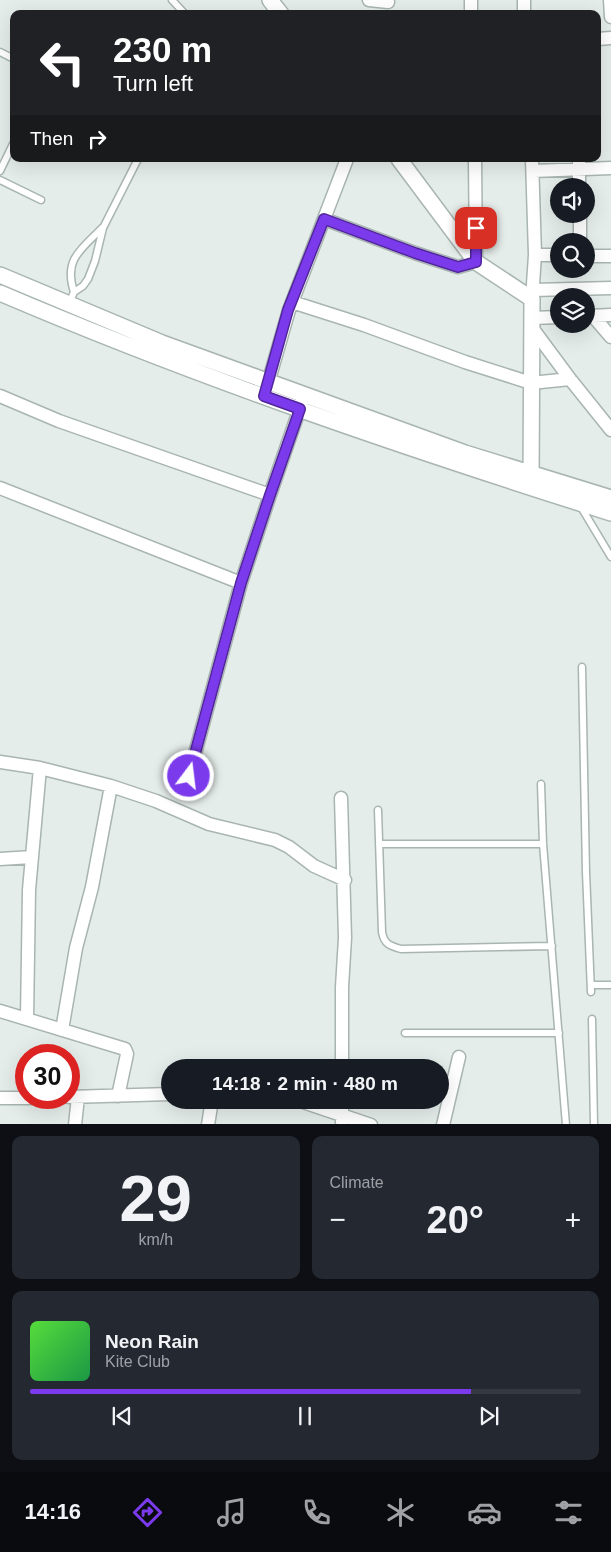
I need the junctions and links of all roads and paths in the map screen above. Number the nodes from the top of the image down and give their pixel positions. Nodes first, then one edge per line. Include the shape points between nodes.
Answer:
1 (172, 0) edge
2 (270, 0) edge
3 (369, 0) edge
4 (610, 0) edge
5 (387, 5) edge
6 (181, 10) edge
7 (278, 10) edge
8 (611, 17) edge
9 (10, 150) edge
10 (136, 162) edge
11 (346, 162) edge
12 (401, 162) edge
13 (475, 162) edge
14 (579, 164) edge
15 (533, 165) edge
16 (611, 168) edge
17 (0, 171) edge
18 (579, 178) edge
19 (0, 180) edge
20 (41, 200) dead end
21 (324, 219) junction
22 (103, 228) junction
23 (535, 255) junction
24 (550, 255) edge
25 (595, 256) edge
26 (611, 256) edge
27 (476, 262) junction
28 (0, 275) edge
29 (611, 288) edge
30 (0, 292) edge
31 (532, 294) junction
32 (71, 298) junction
33 (292, 302) junction
34 (611, 315) edge
35 (595, 316) edge
36 (550, 319) edge
37 (595, 321) edge
38 (532, 323) junction
39 (611, 338) edge
40 (570, 379) junction
41 (268, 381) junction
42 (532, 383) junction
43 (305, 394) junction
44 (0, 396) edge
45 (264, 396) junction
46 (300, 409) junction
47 (611, 430) edge
48 (531, 480) junction
49 (0, 488) edge
50 (270, 495) junction
51 (611, 498) edge
52 (579, 503) junction
53 (611, 513) edge
54 (611, 557) edge
55 (241, 583) junction
56 (582, 666) dead end
57 (0, 762) edge
58 (40, 768) junction
59 (189, 776) dead end
60 (542, 784) dead end
61 (111, 786) junction
62 (341, 798) dead end
63 (378, 810) dead end
64 (379, 844) junction
65 (543, 844) junction
66 (32, 857) junction
67 (0, 859) edge
68 (345, 880) junction
69 (552, 946) junction
70 (611, 985) edge
71 (0, 1011) edge
72 (27, 1019) junction
73 (592, 1019) dead end
74 (62, 1030) junction
75 (559, 1032) junction
76 (405, 1033) dead end
77 (459, 1057) dead end
78 (342, 1059) edge
79 (161, 1094) edge
80 (118, 1096) junction
81 (80, 1097) edge
82 (0, 1098) edge
83 (15, 1098) edge
84 (74, 1109) edge
85 (210, 1109) edge
86 (317, 1109) edge
87 (342, 1120) edge
88 (75, 1124) edge
89 (208, 1124) edge
90 (371, 1124) edge
91 (444, 1124) edge
92 (566, 1124) edge
93 (594, 1124) edge

1 - 6 lane
2 - 7 street
3 - 5 street
4 - 8 street
9 - 17 lane
10 - 22 lane
11 - 21 street
12 - 27 street
13 - 27 street
14 - 15 street
14 - 16 street
14 - 18 street
15 - 23 street
19 - 20 lane
21 - 27 street via 458,267
21 - 33 street
22 - 32 lane via 88,279
22 - 32 lane via 73,260 70,269
23 - 24 street
23 - 31 street
25 - 26 street
27 - 31 street
28 - 32 street
29 - 31 street
30 - 45 street
31 - 38 street
32 - 41 street via 162,343
33 - 41 street
33 - 42 street
34 - 35 street
36 - 38 street
37 - 39 street
38 - 40 street
38 - 42 street
40 - 42 street
40 - 47 street
41 - 43 street
41 - 45 street
42 - 48 street
43 - 46 street
43 - 48 street
44 - 50 street via 60,421
45 - 46 street
46 - 48 street
46 - 50 street
48 - 51 street
48 - 52 street
49 - 55 street
50 - 55 street
52 - 53 street
52 - 54 lane
55 - 59 street
56 - 70 lane via 591,988
57 - 58 street
58 - 61 street
58 - 66 street
60 - 65 lane
61 - 68 street via 209,824 275,840 314,866
61 - 74 street
62 - 68 street
63 - 64 lane
64 - 65 lane
64 - 69 lane via 382,932 384,940 391,946
65 - 69 lane
66 - 67 street
66 - 72 street
68 - 78 street
69 - 75 lane
71 - 72 street
72 - 74 street
73 - 93 lane
74 - 80 street via 124,1049 127,1054
75 - 76 lane
75 - 92 lane
77 - 91 street
79 - 80 street
80 - 81 street
82 - 83 street
84 - 88 street
85 - 89 street
86 - 87 street
87 - 90 street

